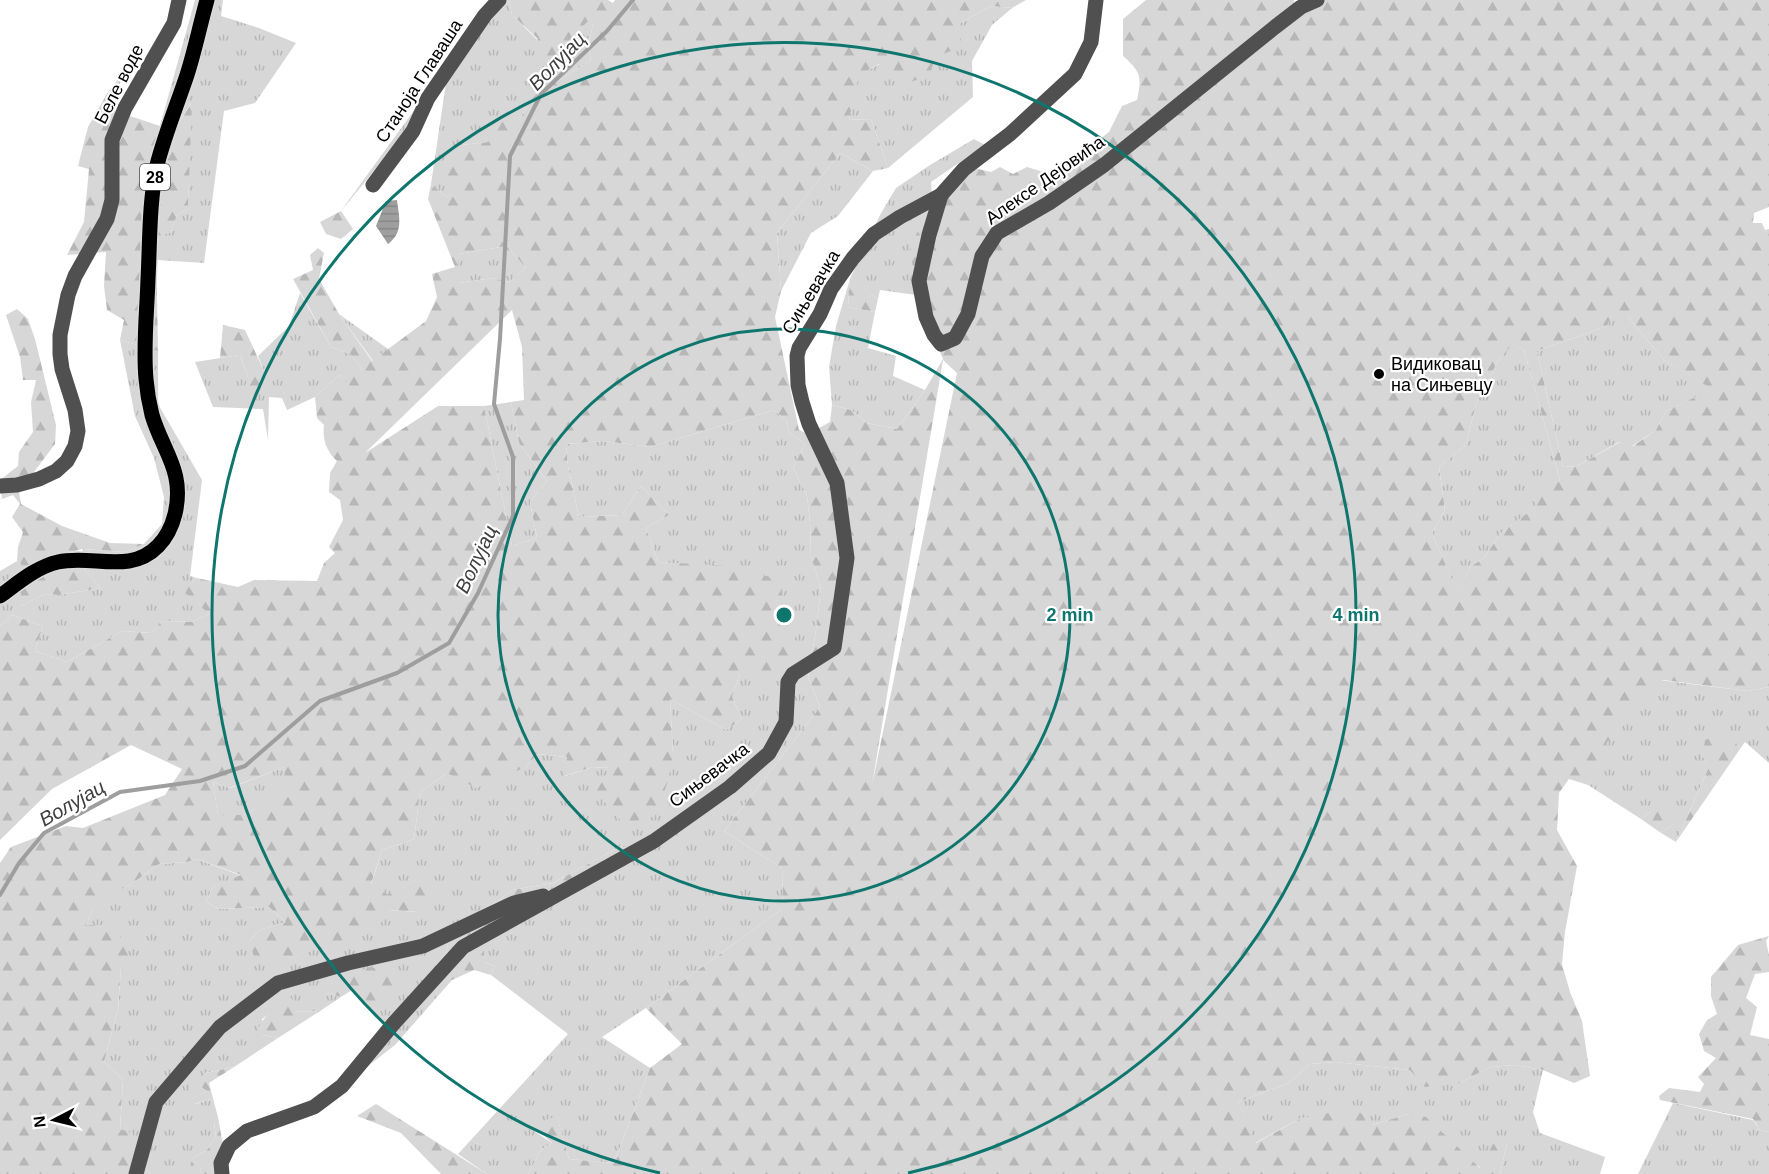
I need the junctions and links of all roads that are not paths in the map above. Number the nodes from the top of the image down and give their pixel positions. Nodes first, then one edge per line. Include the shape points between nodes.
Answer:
1 (179, 0) edge
2 (207, 0) edge
3 (499, 0) edge
4 (1096, 0) edge
5 (1317, 0) edge
6 (373, 185) dead end
7 (941, 195) junction
8 (0, 486) edge
9 (0, 596) edge
10 (557, 893) junction
11 (136, 1174) edge
12 (222, 1174) edge

1 - 8 street, Беле воде via 174,23 124,108 112,140 112,200 107,219 68,295 60,354 75,410 75,446 56,471 17,485
2 - 9 main road, 28 via 188,73 167,130 151,208 146,374 152,414 177,483 173,521 165,538 142,558 125,562 79,559 51,564
3 - 6 street, Станоја Главаша via 428,98 413,131
4 - 7 street, Алексе Дејовића via 1091,42 1076,74 1010,134 964,169
5 - 7 street, Алексе Дејовића via 1275,27 1104,165 997,233 982,256 968,314 955,338 941,344 926,317 919,282
7 - 10 street, Сињевачка via 874,234 831,289 797,356 802,402 837,483 847,558 834,648 793,674 788,682 786,722 770,753 654,841
10 - 11 street via 514,903 423,946 278,983 220,1027 156,1102
10 - 12 street, Сињевачка via 463,947 342,1086 314,1107 247,1131 229,1146 221,1163

